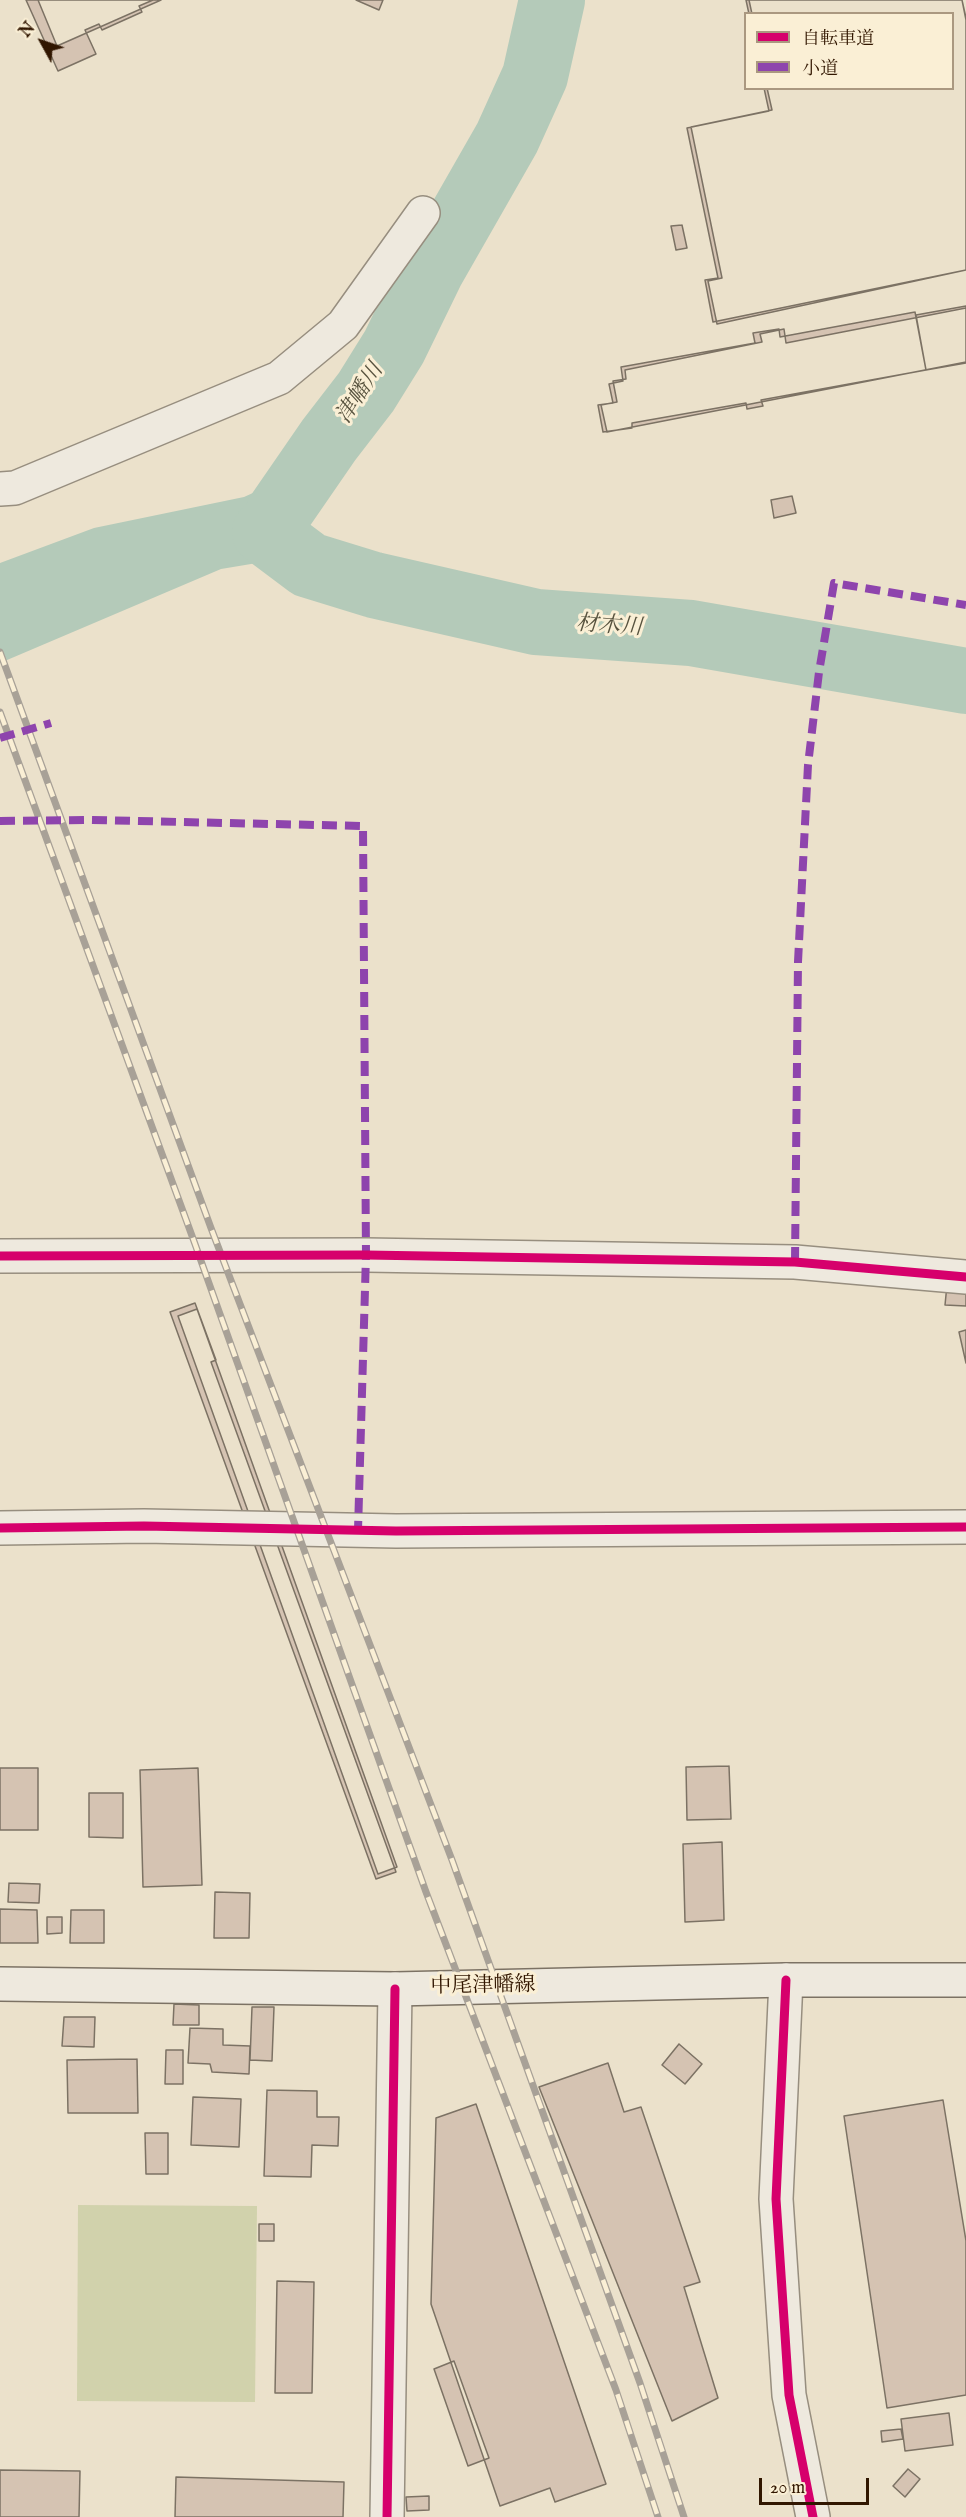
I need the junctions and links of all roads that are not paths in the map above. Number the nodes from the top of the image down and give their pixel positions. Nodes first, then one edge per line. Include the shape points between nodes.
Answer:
1 (423, 213) dead end
2 (0, 489) edge
3 (0, 1256) edge
4 (966, 1277) edge
5 (966, 1527) edge
6 (0, 1528) edge
7 (786, 1980) junction
8 (966, 1980) edge
9 (0, 1984) edge
10 (395, 1989) junction
11 (387, 2517) edge
12 (813, 2517) edge

1 - 2 street via 343,325 279,378 15,488
3 - 4 street via 366,1255 795,1262
5 - 6 street
7 - 8 street, 中尾津幡線
7 - 10 street, 中尾津幡線
7 - 12 street via 776,2199 789,2396
9 - 10 street, 中尾津幡線
10 - 11 street

